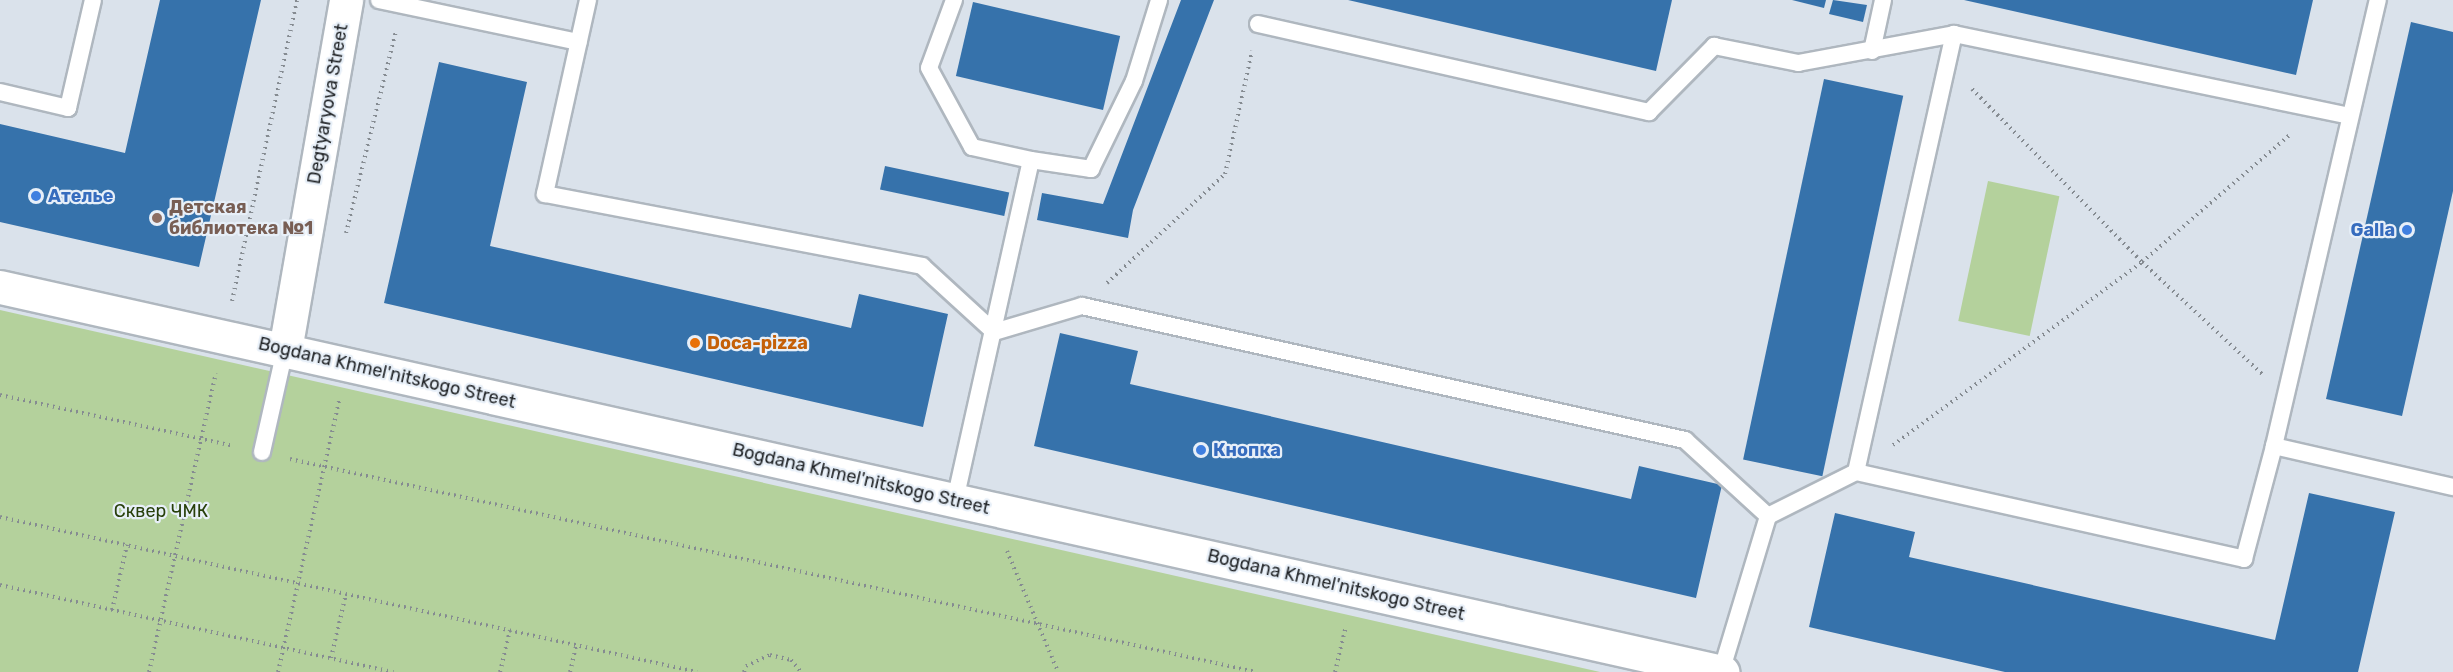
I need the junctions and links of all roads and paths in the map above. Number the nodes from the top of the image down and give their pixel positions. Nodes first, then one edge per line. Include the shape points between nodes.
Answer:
1 (93, 0) edge
2 (346, 0) edge
3 (379, 0) edge
4 (588, 0) edge
5 (954, 0) edge
6 (1159, 0) edge
7 (1883, 0) edge
8 (2378, 0) edge
9 (1258, 24) joint
10 (1954, 34) junction
11 (579, 42) junction
12 (1872, 51) junction
13 (1948, 65) junction
14 (0, 92) edge
15 (2319, 110) junction
16 (2349, 116) junction
17 (1031, 160) junction
18 (2142, 262) junction
19 (0, 286) edge
20 (1082, 306) junction
21 (994, 332) junction
22 (285, 351) junction
23 (0, 395) edge
24 (2284, 395) junction
25 (2274, 446) junction
26 (262, 452) junction
27 (1856, 472) junction
28 (2453, 487) edge
29 (955, 500) junction
30 (1768, 516) junction
31 (0, 517) edge
32 (127, 546) junction
33 (1006, 547) dead end
34 (0, 585) edge
35 (346, 594) junction
36 (112, 610) junction
37 (1039, 624) junction
38 (510, 630) junction
39 (576, 645) junction
40 (331, 658) junction
41 (394, 672) edge
42 (500, 672) edge
43 (570, 672) edge
44 (696, 672) edge
45 (744, 672) edge
46 (801, 672) edge
47 (1058, 672) edge
48 (1256, 672) edge
49 (1722, 672) edge

1 - 14 lane via 68,108
2 - 22 street, Degtyaryova Street
3 - 11 lane
4 - 11 lane
5 - 17 lane via 929,68 972,147
6 - 17 lane via 1134,81 1091,169
7 - 12 lane
8 - 16 lane
9 - 12 lane via 1649,112 1714,46 1798,63
9 - 20 path via 1225,174
10 - 12 lane
10 - 13 lane
10 - 15 lane
11 - 21 lane via 545,194 922,266
13 - 18 path
13 - 27 lane
15 - 16 lane
15 - 18 path
16 - 24 lane
17 - 21 lane
18 - 24 path
18 - 27 path
19 - 22 street, Bogdana Khmel'nitskogo Street
20 - 21 lane
20 - 30 lane via 1685,440
21 - 29 lane
22 - 26 lane
22 - 29 street, Bogdana Khmel'nitskogo Street
23 - 26 path
24 - 25 lane
25 - 27 lane via 2244,559
25 - 28 lane
26 - 37 path
27 - 30 lane
29 - 49 street, Bogdana Khmel'nitskogo Street
30 - 49 lane
31 - 32 path
32 - 35 path
32 - 36 path
33 - 37 path
34 - 36 path
35 - 38 path
35 - 40 path
36 - 40 path
37 - 47 path
37 - 48 path
38 - 39 path
38 - 42 path
39 - 43 path
39 - 44 path
40 - 41 path
45 - 46 path via 746,666 770,656 791,660

